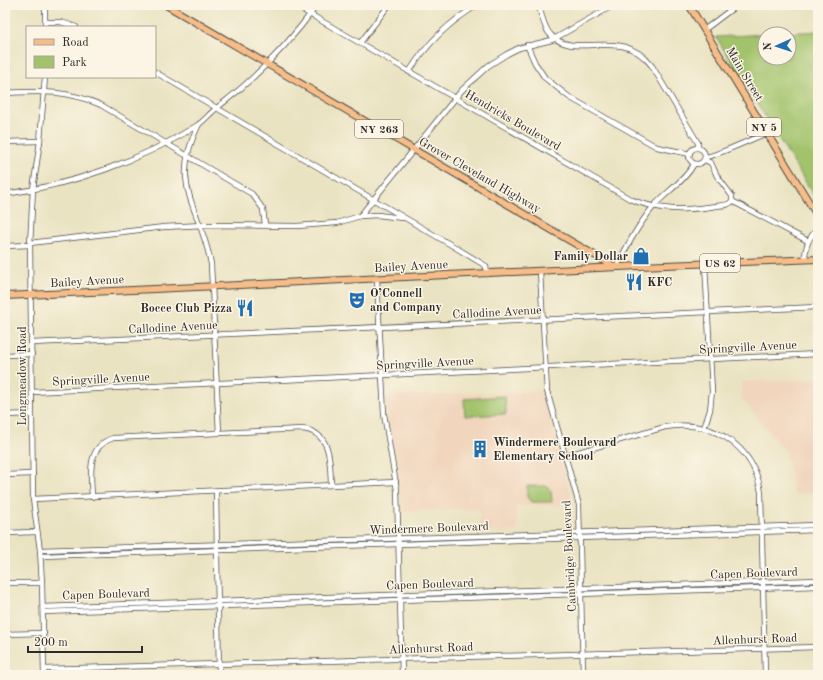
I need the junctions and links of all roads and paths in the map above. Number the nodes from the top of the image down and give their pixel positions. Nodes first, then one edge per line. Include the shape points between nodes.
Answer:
1 (45, 5) edge
2 (166, 5) edge
3 (294, 5) edge
4 (317, 5) edge
5 (390, 5) edge
6 (476, 5) edge
7 (538, 5) edge
8 (614, 5) edge
9 (689, 5) edge
10 (737, 5) edge
11 (310, 14) junction
12 (45, 24) edge
13 (73, 26) edge
14 (704, 30) junction
15 (555, 39) junction
16 (360, 44) junction
17 (527, 45) junction
18 (268, 64) junction
19 (409, 72) junction
20 (156, 73) edge
21 (45, 78) edge
22 (45, 91) junction
23 (5, 93) edge
24 (455, 98) junction
25 (217, 108) junction
26 (199, 124) junction
27 (767, 133) junction
28 (40, 140) junction
29 (5, 142) edge
30 (165, 143) junction
31 (698, 148) junction
32 (414, 149) junction
33 (690, 154) junction
34 (187, 156) junction
35 (705, 158) junction
36 (694, 164) junction
37 (34, 189) junction
38 (5, 194) edge
39 (373, 200) junction
40 (732, 201) junction
41 (653, 207) junction
42 (360, 216) junction
43 (818, 217) edge
44 (404, 218) junction
45 (265, 225) junction
46 (200, 226) junction
47 (818, 229) edge
48 (808, 241) junction
49 (30, 244) junction
50 (5, 246) edge
51 (592, 253) junction
52 (818, 259) edge
53 (805, 260) junction
54 (706, 264) junction
55 (616, 268) junction
56 (593, 269) junction
57 (540, 272) junction
58 (487, 274) junction
59 (377, 279) junction
60 (213, 286) junction
61 (31, 295) junction
62 (5, 296) edge
63 (818, 307) edge
64 (707, 312) junction
65 (543, 320) junction
66 (379, 328) junction
67 (214, 336) junction
68 (32, 344) junction
69 (32, 354) junction
70 (818, 354) edge
71 (5, 355) edge
72 (710, 359) junction
73 (546, 367) junction
74 (381, 375) junction
75 (216, 383) junction
76 (32, 392) junction
77 (32, 414) junction
78 (5, 415) edge
79 (704, 428) junction
80 (219, 433) junction
81 (565, 456) junction
82 (33, 474) junction
83 (5, 475) edge
84 (396, 482) junction
85 (331, 486) junction
86 (216, 491) junction
87 (92, 497) junction
88 (33, 499) junction
89 (818, 525) edge
90 (762, 529) junction
91 (818, 530) edge
92 (37, 532) junction
93 (5, 533) edge
94 (580, 536) junction
95 (398, 542) junction
96 (216, 545) junction
97 (40, 550) junction
98 (217, 551) junction
99 (41, 556) junction
100 (818, 580) edge
101 (42, 583) junction
102 (5, 584) edge
103 (763, 585) junction
104 (818, 586) edge
105 (581, 591) junction
106 (400, 598) junction
107 (217, 600) junction
108 (218, 606) junction
109 (43, 607) junction
110 (43, 612) junction
111 (44, 633) junction
112 (5, 634) edge
113 (818, 647) edge
114 (764, 649) junction
115 (583, 654) junction
116 (402, 659) junction
117 (219, 665) junction
118 (44, 672) edge
119 (220, 675) edge
120 (402, 675) edge
121 (583, 675) edge
122 (765, 675) edge

1 - 12 street
2 - 18 main road, Grover Cleveland Highway / NY 263
3 - 11 street, Hendricks Boulevard
4 - 11 street
5 - 16 street
6 - 19 street via 439,34
7 - 15 street via 549,33
8 - 15 street
9 - 14 main road, Main Street / NY 5
10 - 14 street
11 - 16 street, Hendricks Boulevard
11 - 18 street
12 - 13 street via 60,22
14 - 27 main road, Main Street / NY 5
15 - 17 street
15 - 31 street via 570,44 622,46 643,56 652,66 698,143
16 - 19 street, Hendricks Boulevard
17 - 24 street via 488,66
17 - 33 street via 540,71 563,93 657,147
18 - 25 street
18 - 32 main road, Grover Cleveland Highway / NY 263
19 - 24 street, Hendricks Boulevard
20 - 25 street
21 - 22 street, Longmeadow Road
22 - 23 street
22 - 28 street, Longmeadow Road
22 - 30 street via 76,95 101,105
24 - 32 street
24 - 41 street, Hendricks Boulevard via 619,194
25 - 26 street
25 - 39 street
26 - 30 street
26 - 34 street
27 - 35 street
27 - 43 main road, Main Street / NY 5
28 - 29 street
28 - 37 street, Longmeadow Road
30 - 34 street
30 - 37 street via 104,170
31 - 33 street
31 - 35 street via 702,150
32 - 39 street
32 - 51 main road, Grover Cleveland Highway / NY 263
33 - 36 street
34 - 45 street via 252,194 262,209
34 - 46 street via 186,190
35 - 36 street via 699,164
35 - 40 street via 732,196
36 - 41 street via 690,173
37 - 38 street
37 - 49 street, Longmeadow Road
39 - 42 street
39 - 44 street
40 - 41 street, Hendricks Boulevard via 728,205 696,210
40 - 48 street
41 - 55 street
42 - 44 street
42 - 45 street via 346,221 322,224
44 - 58 street via 486,266
45 - 46 street
46 - 49 street via 156,228
46 - 60 street via 209,253
47 - 48 street
48 - 53 street
49 - 50 street
49 - 61 street, Longmeadow Road
51 - 55 main road, Grover Cleveland Highway / NY 263
51 - 56 main road via 598,261
52 - 53 main road, Bailey Avenue / US 62
53 - 54 main road, Bailey Avenue / US 62
54 - 55 main road, Bailey Avenue / US 62
54 - 64 street
55 - 56 main road, Bailey Avenue / US 62
56 - 57 main road, Bailey Avenue / US 62
57 - 58 main road, Bailey Avenue / US 62
57 - 65 street, Cambridge Boulevard
58 - 59 main road, Bailey Avenue / US 62
59 - 60 main road, Bailey Avenue / US 62
59 - 66 street
60 - 61 main road, Bailey Avenue / US 62
60 - 67 street
61 - 62 main road, Bailey Avenue / US 62
61 - 68 street, Longmeadow Road
63 - 64 street, Callodine Avenue
64 - 65 street, Callodine Avenue
64 - 72 street
65 - 66 street, Callodine Avenue
65 - 73 street, Cambridge Boulevard
66 - 67 street, Callodine Avenue
66 - 74 street
67 - 68 street, Callodine Avenue
67 - 75 street
68 - 69 street, Longmeadow Road
69 - 71 street
69 - 76 street, Longmeadow Road
70 - 72 street, Springville Avenue
72 - 73 street, Springville Avenue
72 - 79 street via 711,400
73 - 74 street, Springville Avenue
73 - 81 street, Cambridge Boulevard via 546,391
74 - 75 street, Springville Avenue
74 - 84 street via 385,422
75 - 76 street, Springville Avenue
75 - 80 street
76 - 77 street, Longmeadow Road
77 - 78 street
77 - 82 street, Longmeadow Road
79 - 81 street via 681,425 665,427
79 - 90 street via 728,438 750,460 761,489
80 - 85 street via 303,429 312,431 324,440 328,448
80 - 87 street via 109,440 97,449 92,459
81 - 94 street, Cambridge Boulevard via 579,505
82 - 83 street
82 - 88 street, Longmeadow Road
84 - 85 street
84 - 95 street
85 - 86 street
86 - 87 street
86 - 96 street
87 - 88 street
88 - 92 street, Longmeadow Road
89 - 90 street, Windermere Boulevard
90 - 91 street, Windermere Boulevard
90 - 94 street, Windermere Boulevard
90 - 103 street
92 - 93 street
92 - 97 street, Longmeadow Road
94 - 95 street, Windermere Boulevard
94 - 105 street, Cambridge Boulevard
95 - 96 street, Windermere Boulevard
95 - 98 street, Windermere Boulevard
95 - 106 street
96 - 97 street, Windermere Boulevard
96 - 98 street
97 - 99 street, Longmeadow Road
98 - 99 street, Windermere Boulevard
98 - 107 street
99 - 101 street, Longmeadow Road
100 - 103 street, Capen Boulevard
101 - 102 street
101 - 109 street, Longmeadow Road
103 - 104 street, Capen Boulevard
103 - 105 street, Capen Boulevard
103 - 114 street
105 - 106 street, Capen Boulevard
105 - 115 street, Cambridge Boulevard
106 - 107 street, Capen Boulevard
106 - 108 street, Capen Boulevard
106 - 116 street
107 - 108 street
107 - 109 street, Capen Boulevard
108 - 110 street, Capen Boulevard
108 - 117 street
109 - 110 street, Longmeadow Road
110 - 111 street, Longmeadow Road
111 - 112 street
111 - 118 street, Longmeadow Road
113 - 114 street, Allenhurst Road
114 - 115 street, Allenhurst Road
114 - 122 street
115 - 116 street, Allenhurst Road
115 - 121 street, Cambridge Boulevard
116 - 117 street, Allenhurst Road
116 - 120 street
117 - 118 street, Allenhurst Road
117 - 119 street

